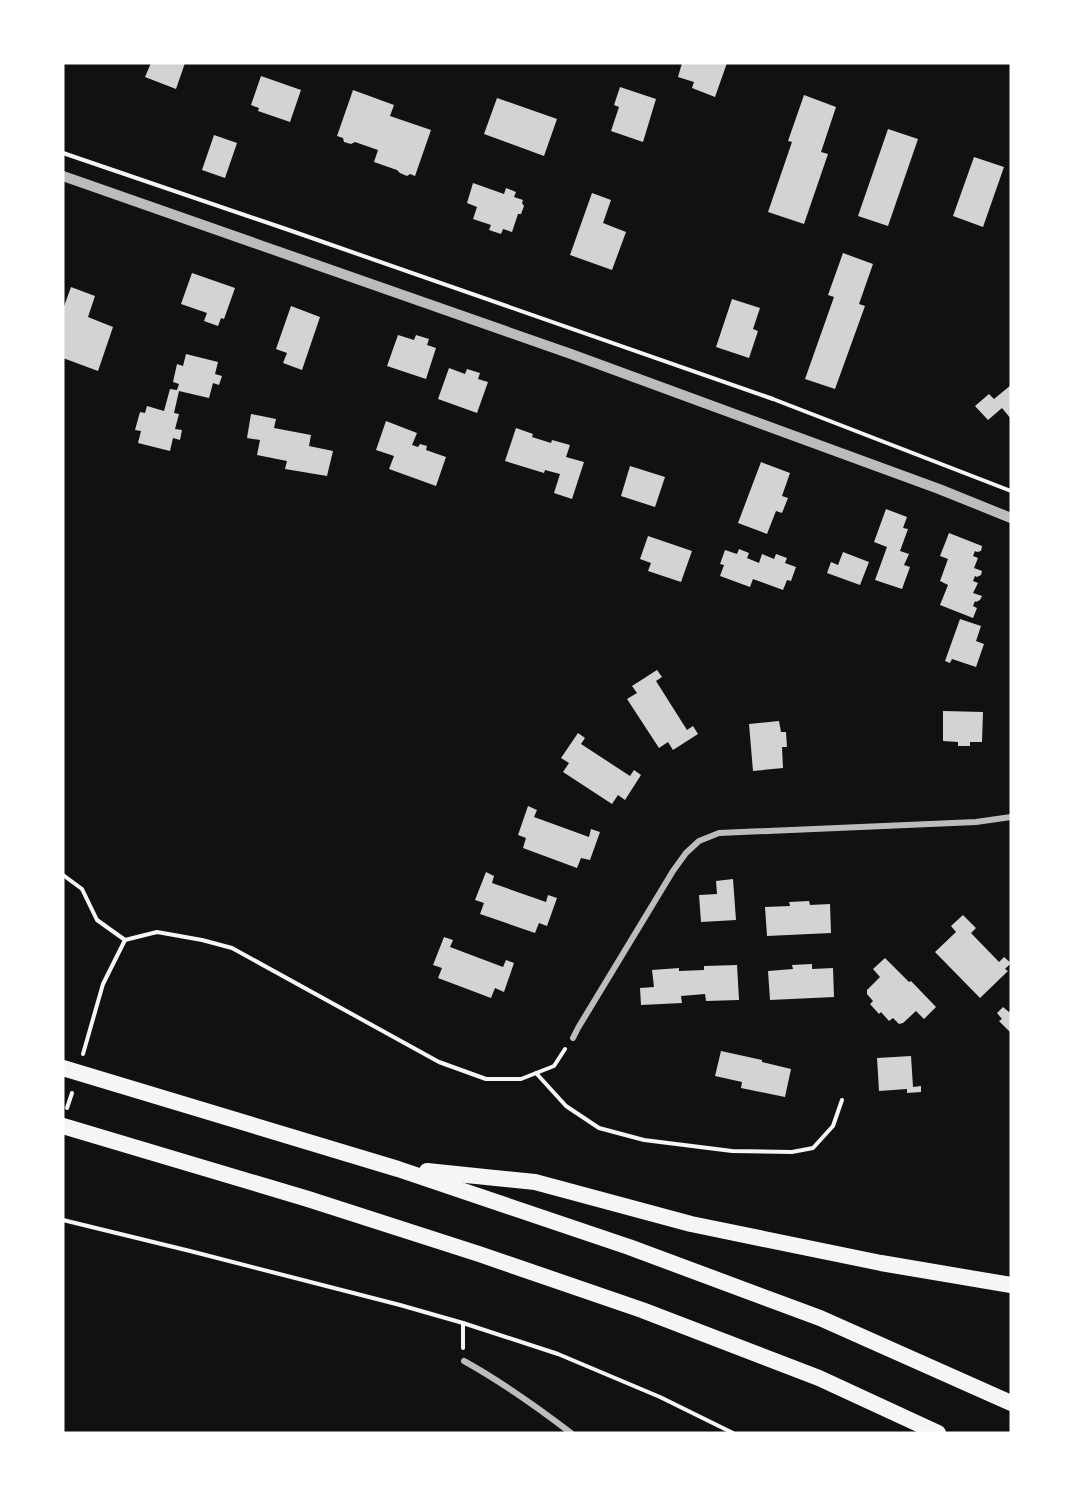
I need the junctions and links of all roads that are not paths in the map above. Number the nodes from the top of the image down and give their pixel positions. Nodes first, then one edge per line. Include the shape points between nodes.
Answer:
1 (63, 176) edge
2 (1011, 518) edge
3 (1011, 817) edge
4 (573, 1038) road end
5 (63, 1068) edge
6 (63, 1126) edge
7 (398, 1169) junction
8 (1011, 1285) edge
9 (464, 1361) road end
10 (1011, 1403) edge
11 (571, 1433) edge
12 (938, 1433) edge

1 - 2 street via 571,354
3 - 4 street via 976,822 719,833 699,841 673,871
5 - 7 highway
6 - 12 highway via 285,1192 642,1310 819,1378
7 - 8 highway via 535,1182 702,1227
7 - 10 highway via 629,1246 820,1318
9 - 11 street via 495,1378

